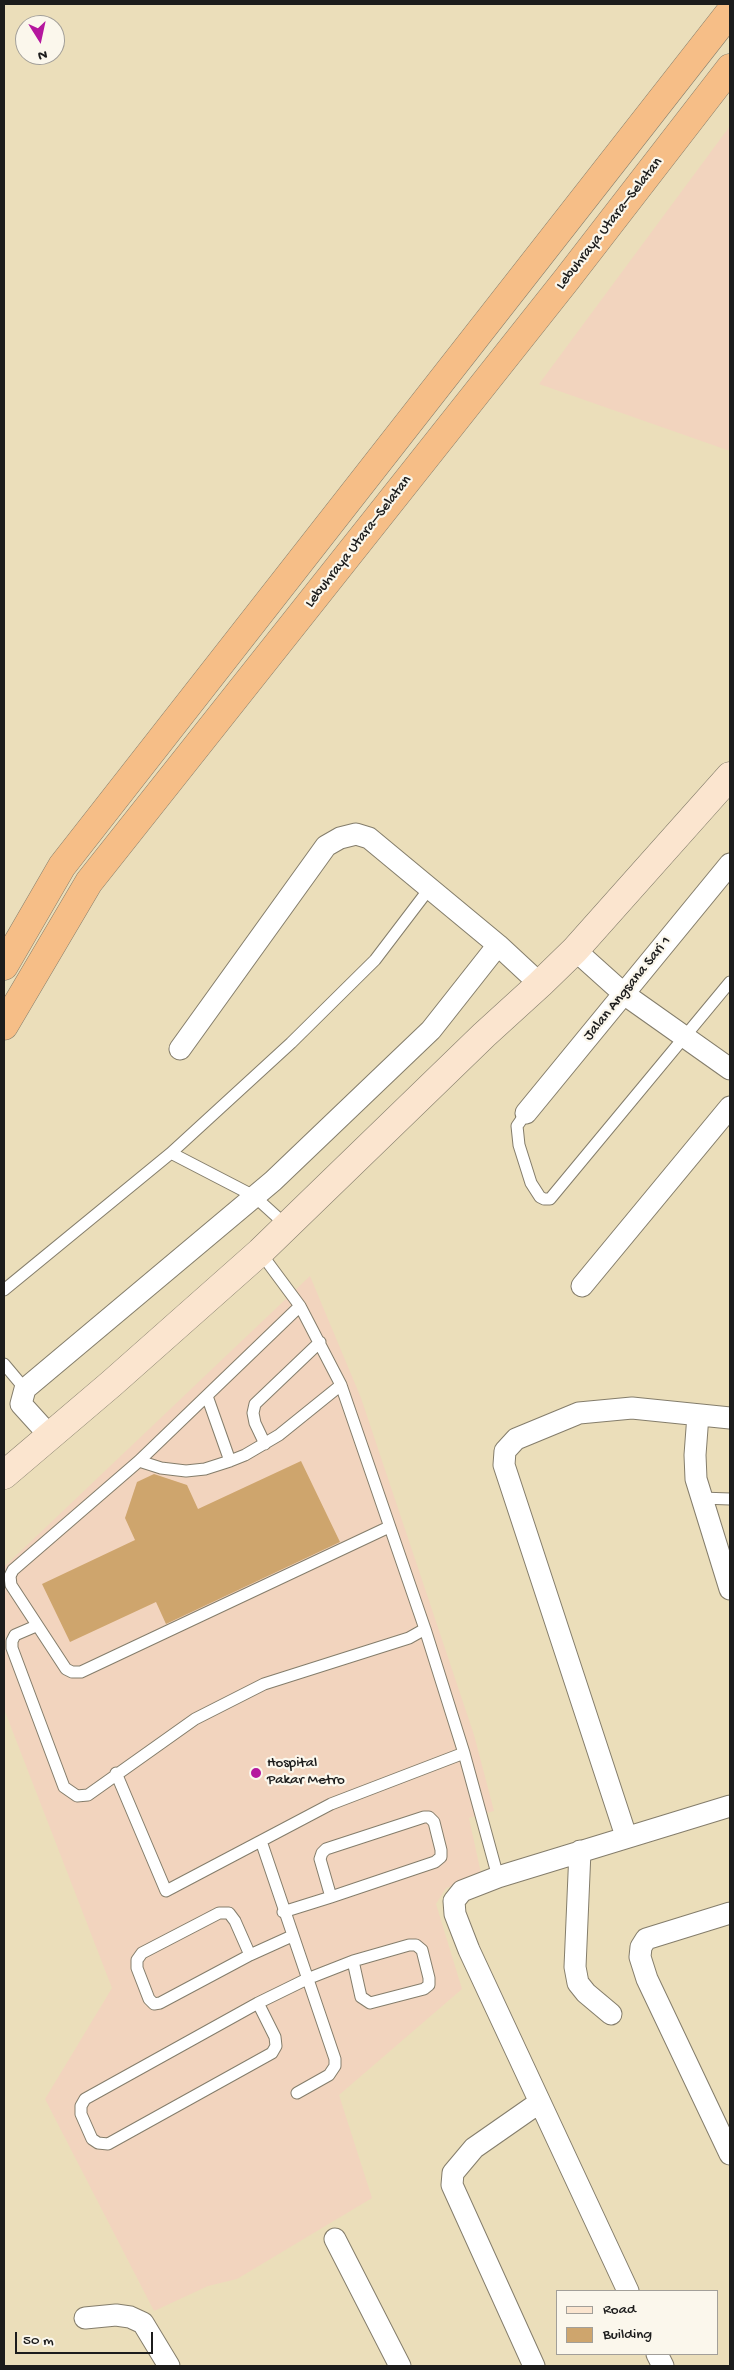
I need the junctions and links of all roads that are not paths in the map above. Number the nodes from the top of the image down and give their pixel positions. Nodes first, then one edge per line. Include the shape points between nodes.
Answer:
1 (730, 12) edge
2 (730, 68) edge
3 (730, 776) edge
4 (730, 864) edge
5 (429, 889) junction
6 (498, 945) junction
7 (575, 950) junction
8 (4, 966) edge
9 (730, 982) edge
10 (540, 984) junction
11 (624, 994) junction
12 (4, 1026) edge
13 (686, 1036) junction
14 (180, 1049) dead end
15 (730, 1069) edge
16 (730, 1107) edge
17 (526, 1113) joint
18 (171, 1153) junction
19 (254, 1196) junction
20 (288, 1226) junction
21 (260, 1252) junction
22 (582, 1286) dead end
23 (4, 1290) edge
24 (300, 1306) junction
25 (320, 1342) junction
26 (4, 1364) edge
27 (341, 1385) junction
28 (25, 1389) junction
29 (207, 1396) junction
30 (698, 1416) junction
31 (730, 1418) edge
32 (50, 1436) junction
33 (265, 1444) junction
34 (139, 1461) junction
35 (230, 1461) junction
36 (4, 1475) edge
37 (701, 1498) junction
38 (730, 1499) edge
39 (389, 1527) junction
40 (729, 1584) edge
41 (36, 1626) junction
42 (425, 1629) junction
43 (464, 1753) junction
44 (116, 1773) junction
45 (730, 1806) edge
46 (626, 1836) junction
47 (261, 1841) junction
48 (580, 1851) junction
49 (498, 1877) junction
50 (331, 1896) junction
51 (283, 1912) junction
52 (730, 1913) edge
53 (292, 1936) junction
54 (250, 1955) junction
55 (353, 1961) junction
56 (307, 1980) junction
57 (258, 2002) junction
58 (611, 2014) dead end
59 (297, 2093) dead end
60 (540, 2102) junction
61 (730, 2154) edge
62 (335, 2239) dead end
63 (628, 2290) edge
64 (86, 2318) dead end
65 (169, 2366) edge
66 (400, 2366) edge
67 (534, 2366) edge

1 - 8 highway via 62,866
2 - 12 highway, Lebuhraya Utara–Selatan via 561,287 89,882
3 - 7 main road
4 - 11 street, Jalan Angsana Sari 1
5 - 6 street
5 - 14 street via 369,838 356,834 326,846
5 - 18 lane via 374,960 339,997
6 - 10 street
6 - 19 street via 432,1030
7 - 10 main road
7 - 11 street
9 - 13 lane
10 - 20 main road
11 - 13 street
11 - 17 street, Jalan Angsana Sari 1
13 - 15 street
13 - 17 lane via 550,1198 540,1197 531,1183 519,1145 517,1126
16 - 22 street
18 - 19 lane
18 - 23 lane
19 - 20 lane
19 - 28 street
20 - 21 main road
21 - 24 lane
21 - 32 main road
24 - 25 lane
24 - 29 lane
25 - 27 lane
25 - 33 lane via 255,1404 255,1423
26 - 28 lane
27 - 33 lane
27 - 39 lane
28 - 32 street via 21,1404
29 - 34 lane
29 - 35 lane
30 - 31 street
30 - 37 street via 695,1456
30 - 46 street via 632,1408 579,1413 516,1438 505,1452 504,1465
32 - 36 main road
33 - 35 lane
34 - 35 lane via 186,1471
34 - 41 lane via 13,1570 11,1585
37 - 38 lane
37 - 40 street
39 - 41 lane via 80,1672 66,1669
39 - 42 lane
41 - 44 lane via 15,1635 12,1648 64,1787 76,1796 88,1794
42 - 43 lane
42 - 44 lane via 409,1638 264,1684 195,1719
43 - 47 lane via 331,1804
43 - 49 lane
44 - 47 lane via 164,1891
45 - 46 street
46 - 48 street
47 - 51 lane
48 - 49 street
48 - 58 street via 575,1943 578,1983
49 - 60 street via 462,1891 454,1901 455,1914
50 - 50 lane via 441,1858 434,1822 429,1816 424,1817 326,1849 320,1859
50 - 51 lane
51 - 53 lane
52 - 61 street via 646,1939 640,1956 647,1979
53 - 54 lane
53 - 56 lane
54 - 54 lane via 154,2004 137,1968 137,1960 142,1953 219,1912 229,1913 235,1921
55 - 55 lane via 416,1945 422,1950 429,1985 370,2003 361,1997
55 - 56 lane
56 - 57 lane
56 - 59 lane via 335,2066 329,2075
57 - 57 lane via 85,2099 81,2114 92,2139 108,2144 272,2053 276,2046 275,2037
60 - 63 street
60 - 67 street via 474,2148 453,2173 452,2185
62 - 66 street
64 - 65 street via 116,2314 143,2324

